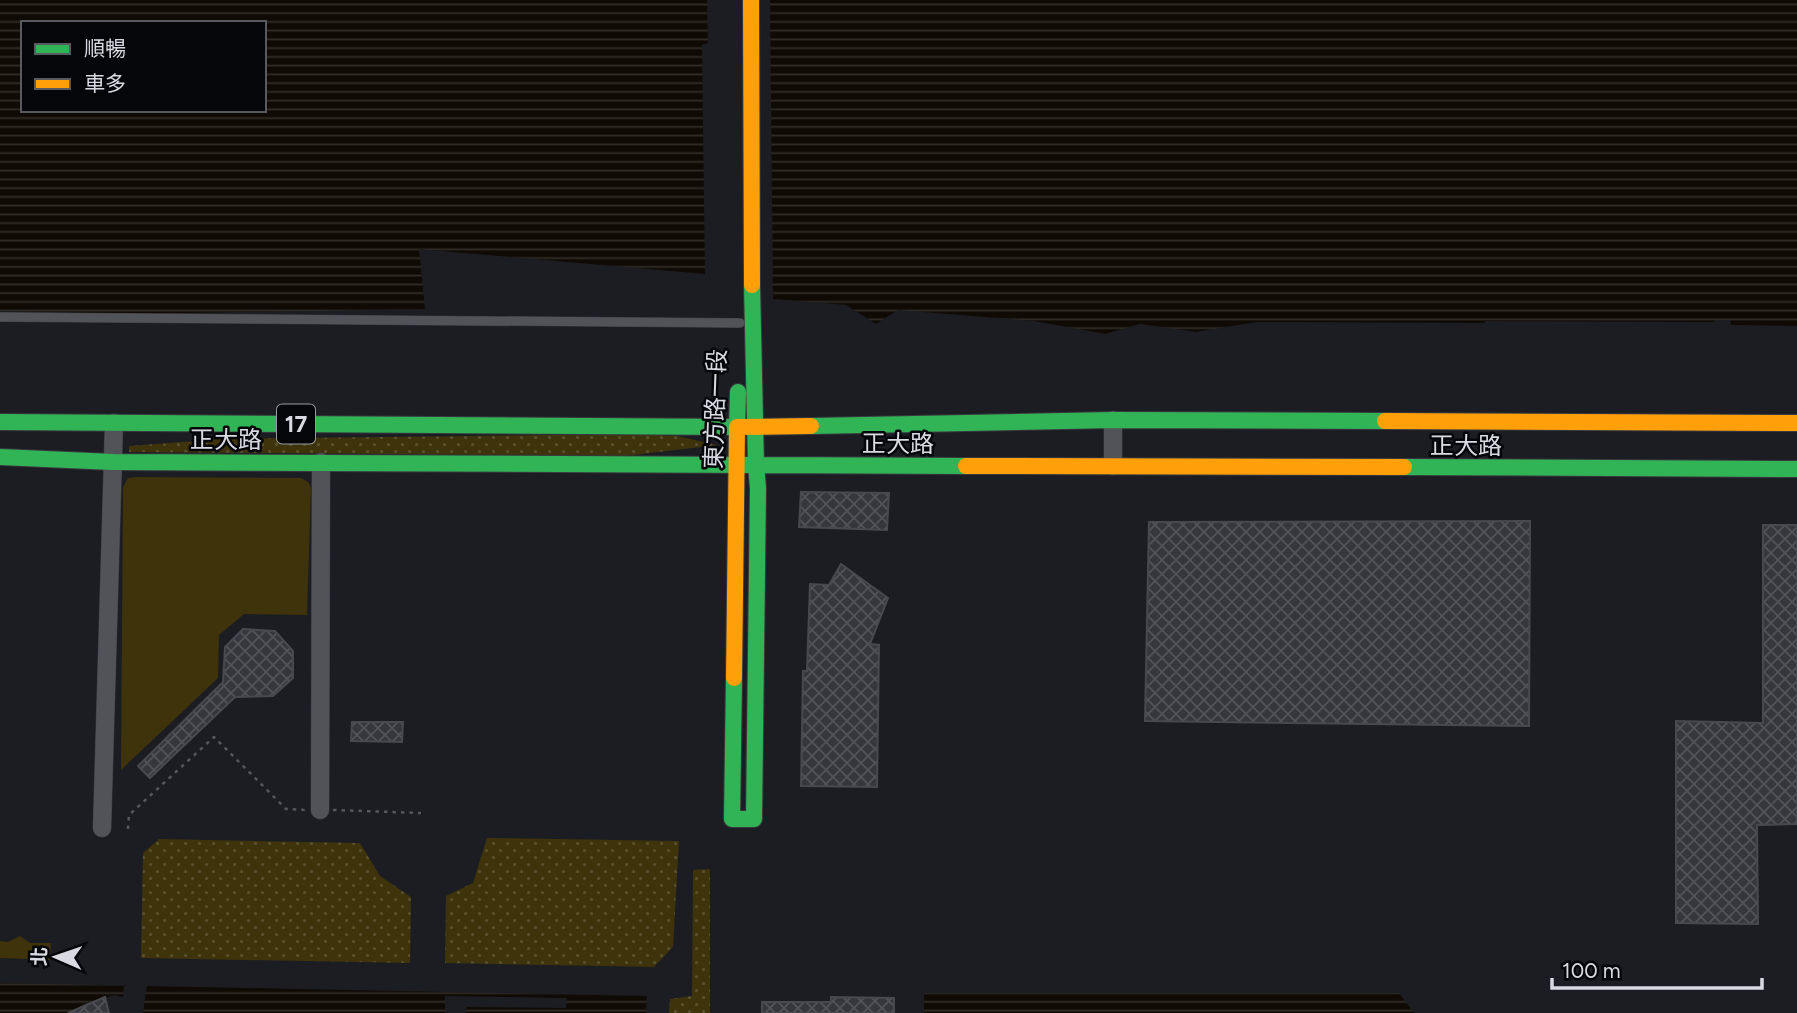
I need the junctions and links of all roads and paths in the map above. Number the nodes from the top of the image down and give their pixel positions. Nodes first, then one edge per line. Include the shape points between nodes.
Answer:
1 (736, 0) edge
2 (751, 0) edge
3 (0, 317) edge
4 (740, 323) junction
5 (1113, 420) junction
6 (0, 422) edge
7 (114, 423) junction
8 (1797, 423) edge
9 (753, 426) junction
10 (737, 427) junction
11 (0, 457) edge
12 (113, 462) junction
13 (321, 462) junction
14 (735, 465) junction
15 (756, 465) junction
16 (1113, 466) junction
17 (1797, 469) edge
18 (214, 737) dead end
19 (320, 810) dead end
20 (102, 828) dead end
21 (128, 829) dead end

1 - 4 street, 東方路一段
2 - 9 street, 東方路一段
3 - 4 lane
4 - 10 street, 東方路一段
5 - 8 street, 正大路
5 - 9 street, 正大路
5 - 16 street
6 - 7 street, 正大路 / 17
7 - 10 street, 正大路 / 17
7 - 12 street
9 - 10 street, 正大路
9 - 15 street, 東方路一段
10 - 14 street, 東方路一段
11 - 12 street, 正大路 / 17
12 - 13 street, 正大路 / 17
12 - 20 street
13 - 14 street, 正大路 / 17
13 - 19 street
14 - 15 street, 正大路 / 17
14 - 15 street, 東方路一段 via 732,819 754,819
15 - 16 street, 正大路
16 - 17 street, 正大路
18 - 21 path via 128,815

